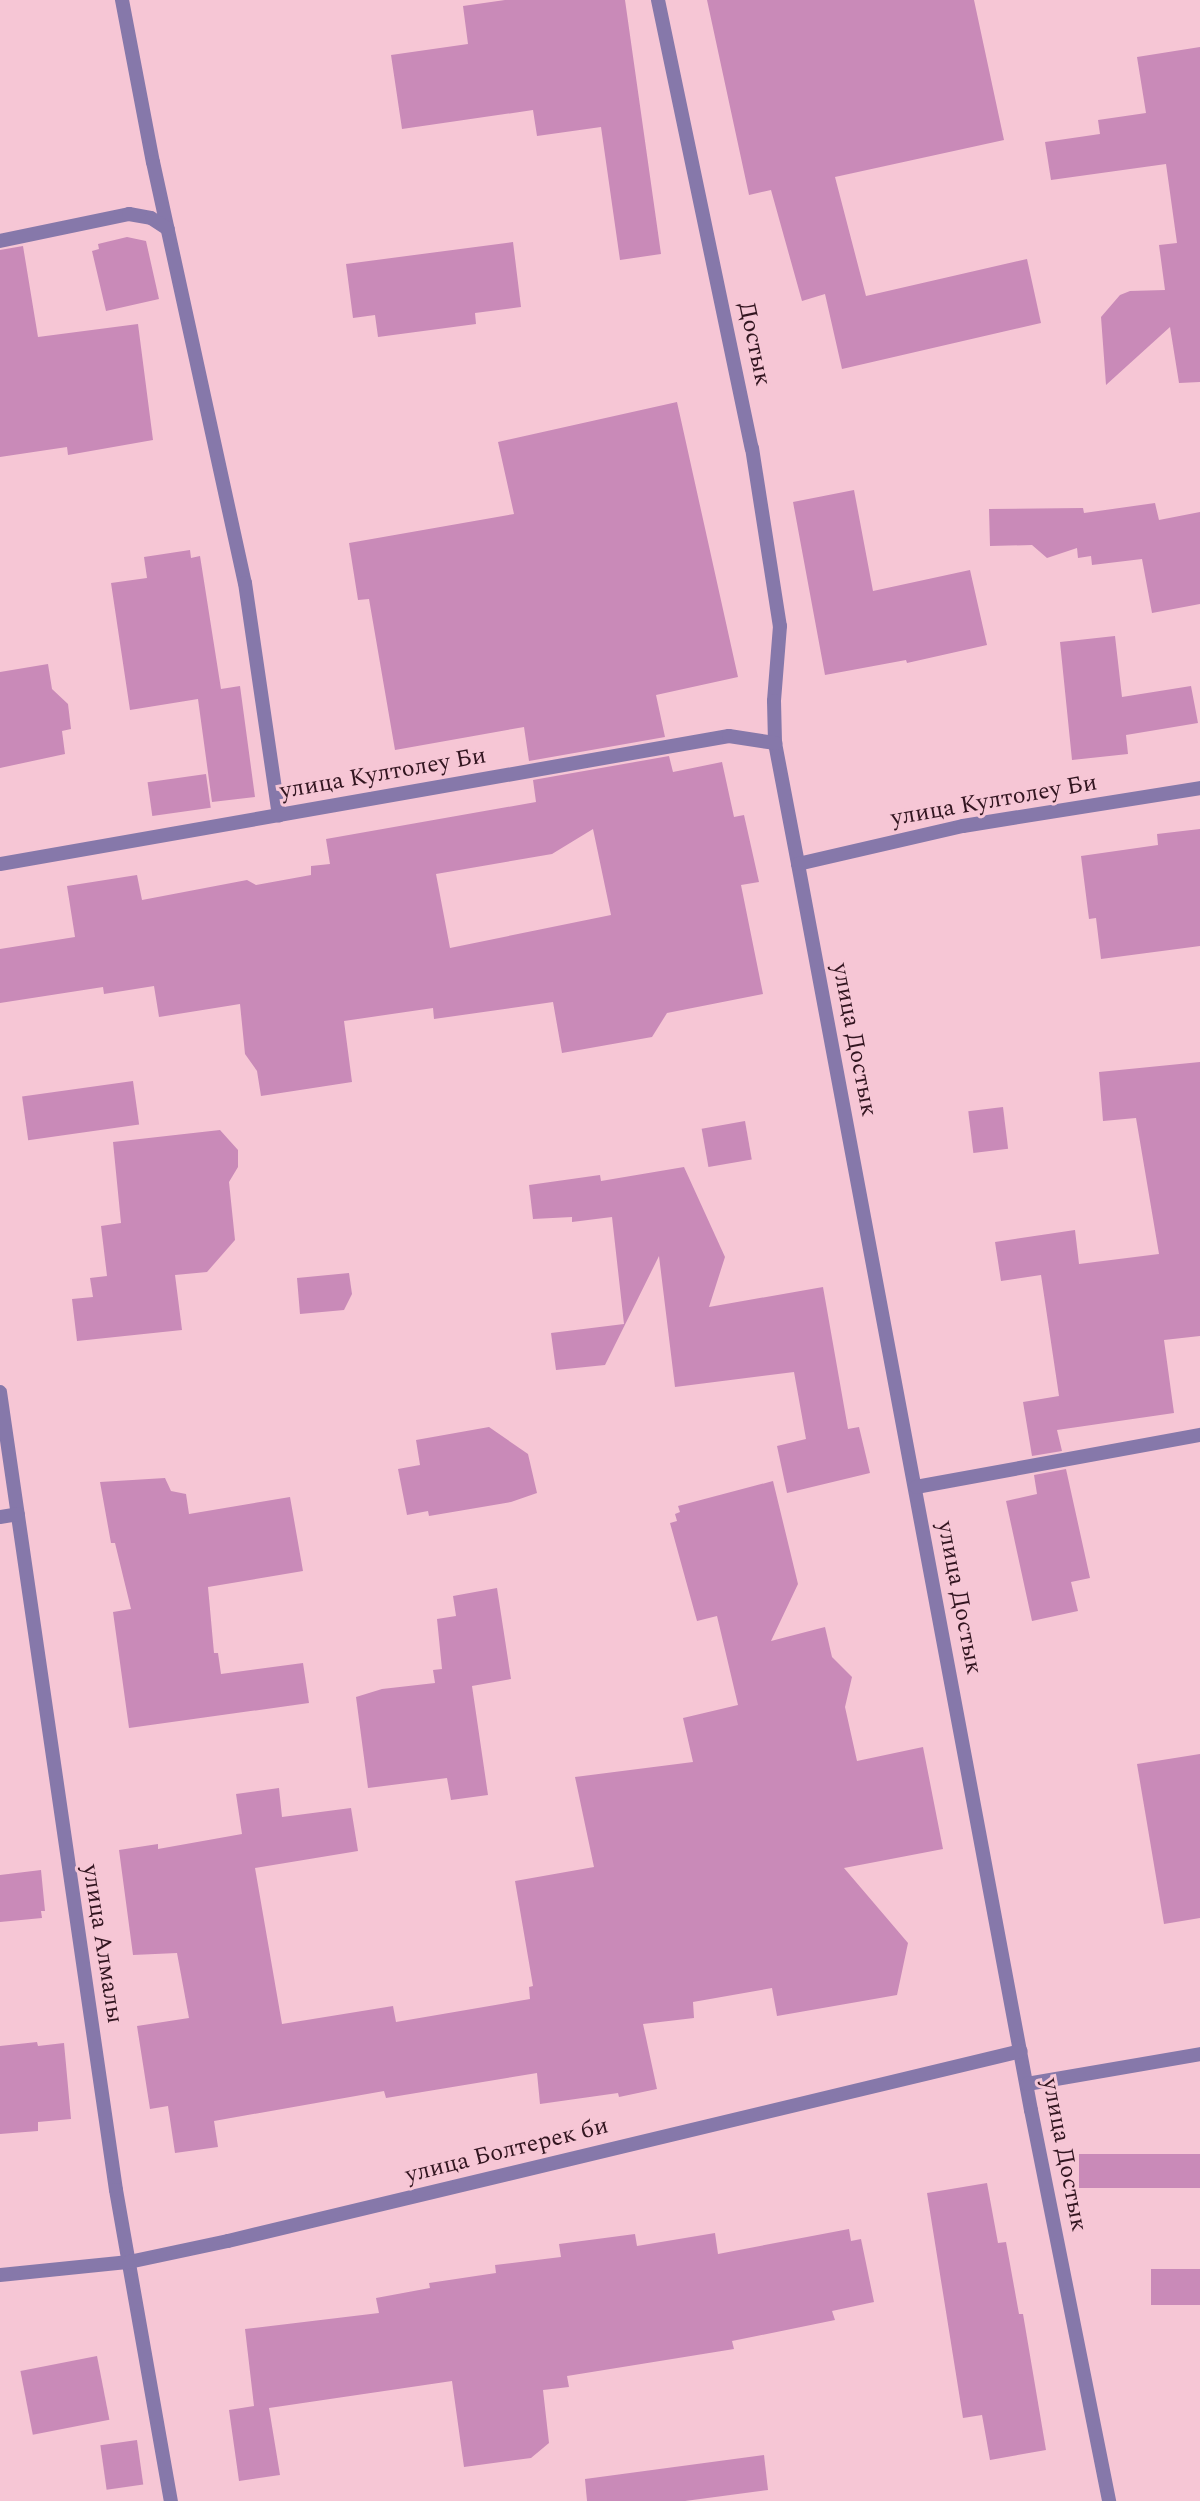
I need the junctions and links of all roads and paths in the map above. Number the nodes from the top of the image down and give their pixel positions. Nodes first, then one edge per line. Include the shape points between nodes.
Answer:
1 (122, 0) edge
2 (658, 0) edge
3 (168, 229) junction
4 (0, 241) edge
5 (775, 701) joint
6 (775, 743) junction
7 (1200, 788) edge
8 (279, 816) junction
9 (0, 864) edge
10 (798, 864) junction
11 (0, 1392) edge
12 (1200, 1435) edge
13 (916, 1487) junction
14 (18, 1514) junction
15 (0, 1517) edge
16 (1021, 2051) junction
17 (1200, 2054) edge
18 (1027, 2084) junction
19 (129, 2262) junction
20 (0, 2275) edge
21 (171, 2501) edge
22 (1109, 2501) edge

1 - 3 street
2 - 5 street, Достык via 752,448 780,626
3 - 4 street via 151,218 129,214
3 - 8 street via 245,583
5 - 6 street, улица Достык
6 - 8 street, улица Култолеу Би via 729,736
6 - 10 street, улица Достык
7 - 10 street, улица Култолеу Би via 963,826
8 - 9 street, улица Култолеу Би
10 - 13 street, улица Достык
11 - 14 street, улица Алмалы
12 - 13 street
13 - 16 street, улица Достык
14 - 15 street
14 - 19 street, улица Алмалы via 66,1864
16 - 18 street, улица Достык
16 - 19 street, улица Болтерек би via 491,2180
17 - 18 street
18 - 22 street, улица Достык
19 - 20 street, улица Болтерек би
19 - 21 street, улица Алмалы

